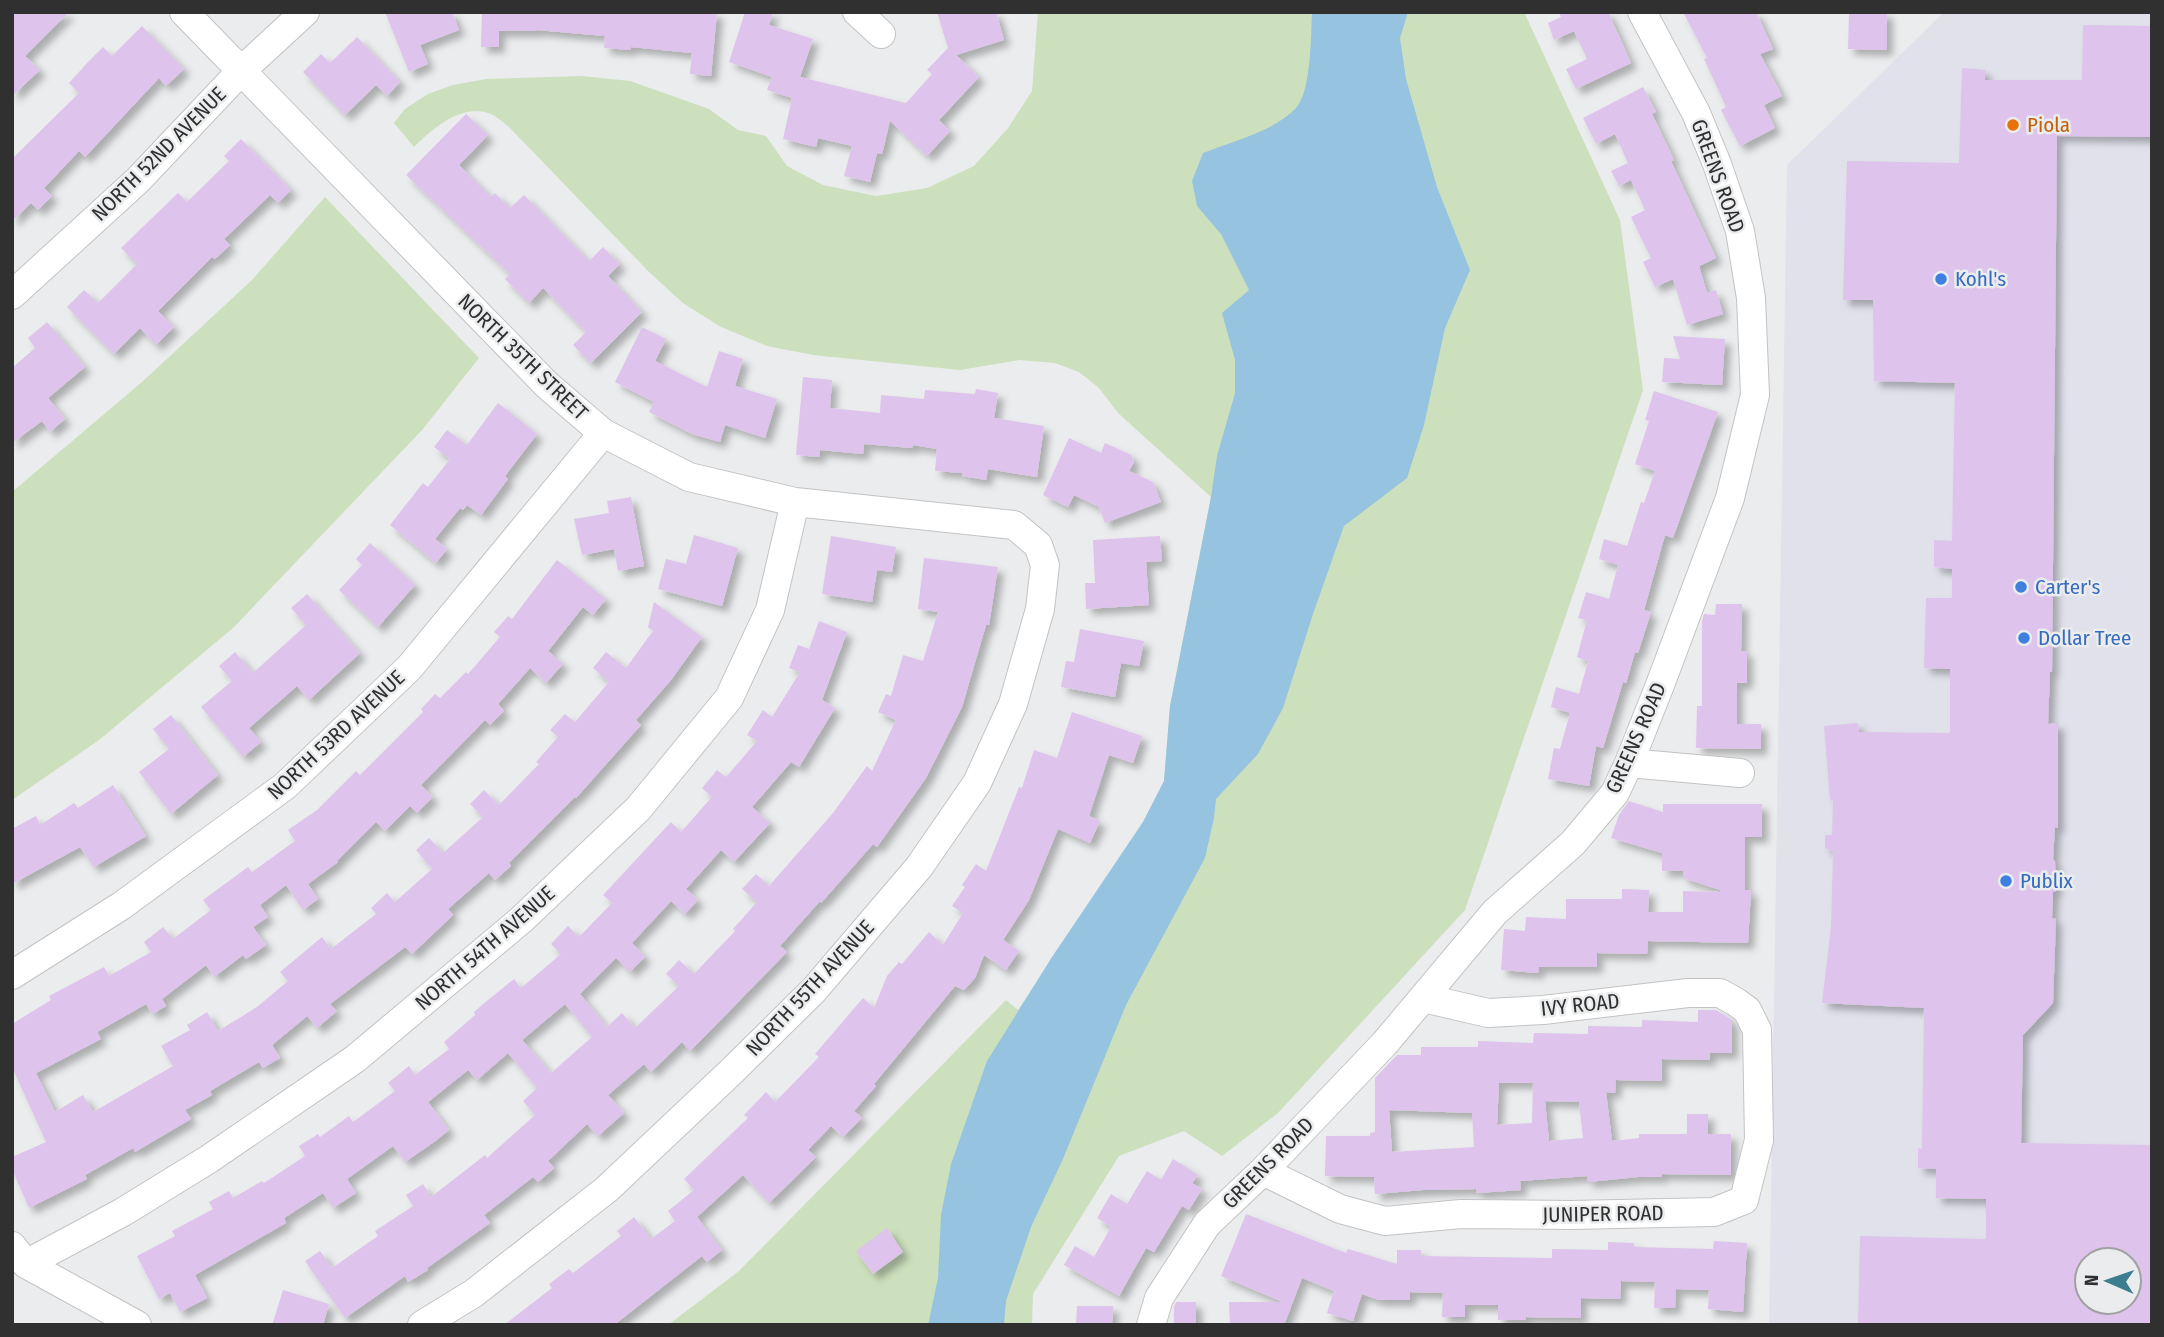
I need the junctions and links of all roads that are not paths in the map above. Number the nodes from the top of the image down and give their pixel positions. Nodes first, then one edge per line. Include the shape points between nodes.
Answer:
1 (184, 12) edge
2 (305, 12) edge
3 (857, 12) edge
4 (1642, 12) edge
5 (880, 34) dead end
6 (241, 71) junction
7 (12, 295) edge
8 (603, 433) junction
9 (795, 502) junction
10 (1038, 545) joint
11 (1629, 763) junction
12 (1740, 773) dead end
13 (12, 975) edge
14 (1423, 998) junction
15 (1736, 1002) joint
16 (1263, 1171) junction
17 (19, 1255) edge
18 (136, 1325) edge
19 (422, 1325) edge
20 (1151, 1325) edge

1 - 6 street, NORTH 35TH STREET
2 - 6 street, NORTH 52ND AVENUE
3 - 5 street
4 - 11 street, GREENS ROAD via 1696,113 1740,231 1751,298 1755,395 1730,498
6 - 7 street, NORTH 52ND AVENUE via 138,180
6 - 8 street, NORTH 35TH STREET via 547,385
8 - 9 street, NORTH 35TH STREET via 689,477
8 - 13 street, NORTH 53RD AVENUE via 409,667 285,786 121,906
9 - 10 street, NORTH 35TH STREET via 1014,525
9 - 17 street, NORTH 54TH AVENUE via 770,610 729,698 638,809 521,920 355,1059 123,1212
10 - 19 street, NORTH 55TH AVENUE via 1045,565 1040,609 1013,704 977,783 919,867 814,990 607,1189 474,1293
11 - 12 street
11 - 14 street, GREENS ROAD via 1615,793 1573,843 1495,912
14 - 15 street, IVY ROAD via 1488,1013 1688,993 1720,993
14 - 16 street, GREENS ROAD
15 - 16 street, JUNIPER ROAD via 1747,1010 1757,1030 1759,1140 1744,1200 1714,1212 1461,1214 1385,1221 1339,1209
16 - 20 street, GREENS ROAD via 1207,1224 1159,1298
17 - 18 street

